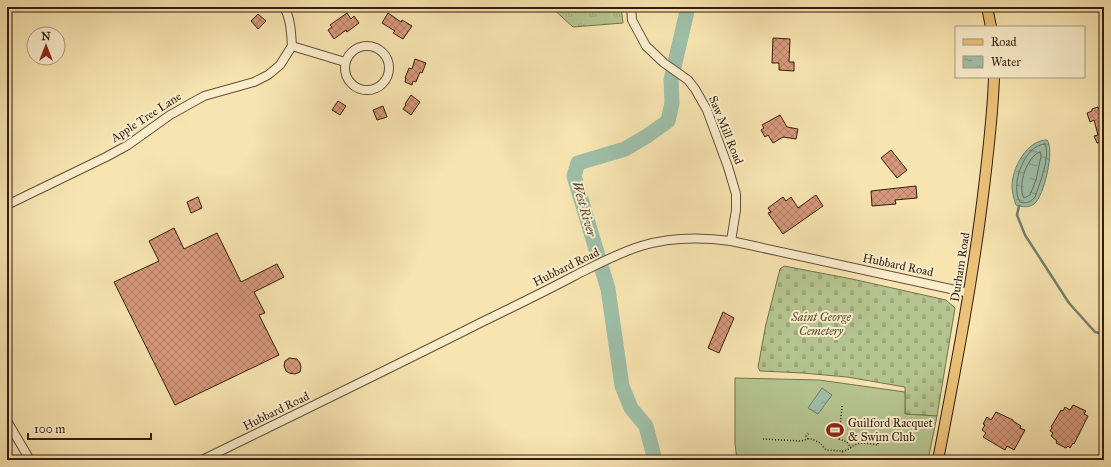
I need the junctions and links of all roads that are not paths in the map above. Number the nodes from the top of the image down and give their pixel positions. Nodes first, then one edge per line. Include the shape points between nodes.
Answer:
1 (284, 7) edge
2 (631, 7) edge
3 (987, 7) edge
4 (991, 26) edge
5 (292, 46) junction
6 (345, 62) junction
7 (994, 78) edge
8 (7, 205) edge
9 (731, 241) junction
10 (969, 293) junction
11 (7, 421) edge
12 (30, 460) edge
13 (202, 460) edge
14 (938, 460) edge

1 - 5 street via 288,13
2 - 9 street, Saw Mill Road via 632,20 646,46 688,80 707,110 736,194
3 - 4 main road
5 - 6 street
5 - 8 street, Apple Tree Lane via 280,65 268,75 254,82 204,96 170,115 128,145
6 - 6 street via 347,80 355,88 373,90 382,86 388,77 388,59 375,47 357,48 348,55
7 - 10 main road, Durham Road via 993,110
9 - 10 street, Hubbard Road
9 - 13 street, Hubbard Road via 707,238 679,240 623,252
10 - 14 main road, Durham Road
11 - 12 street

